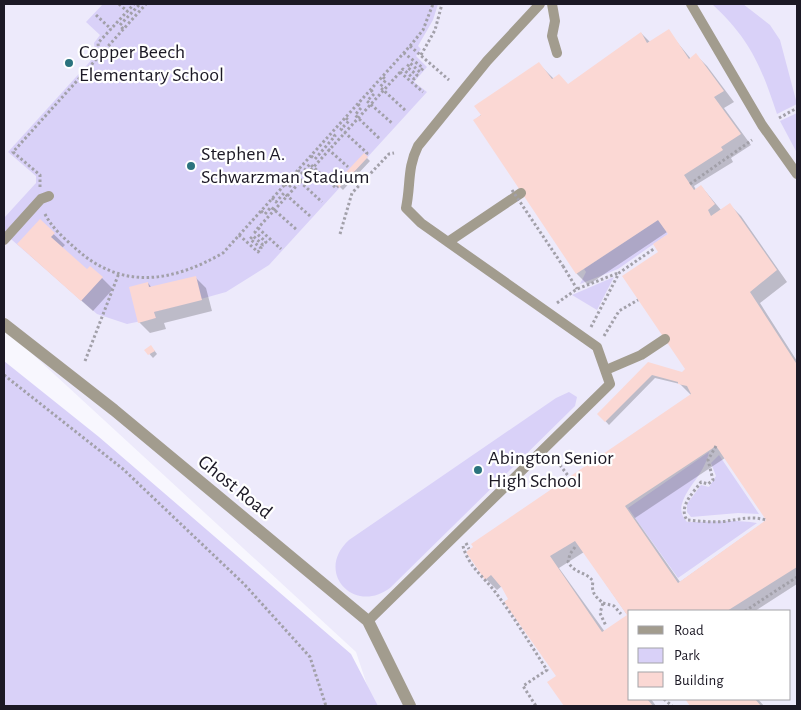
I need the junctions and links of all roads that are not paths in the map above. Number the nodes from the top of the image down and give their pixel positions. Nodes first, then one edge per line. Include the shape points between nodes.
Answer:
1 (540, 4) edge
2 (552, 4) edge
3 (691, 4) edge
4 (557, 53) dead end
5 (797, 174) edge
6 (517, 192) road end
7 (45, 197) road end
8 (4, 240) edge
9 (448, 242) junction
10 (4, 324) edge
11 (665, 340) dead end
12 (606, 370) junction
13 (368, 621) junction
14 (410, 706) edge

1 - 9 lane via 488,61 418,146 410,161 410,191 406,208
2 - 4 lane via 555,21 552,36
3 - 5 lane via 762,125
6 - 9 lane
7 - 8 lane
9 - 12 lane via 597,348
10 - 13 street, Ghost Road via 114,410
11 - 12 lane
12 - 13 lane via 610,384
13 - 14 street, Ghost Road

